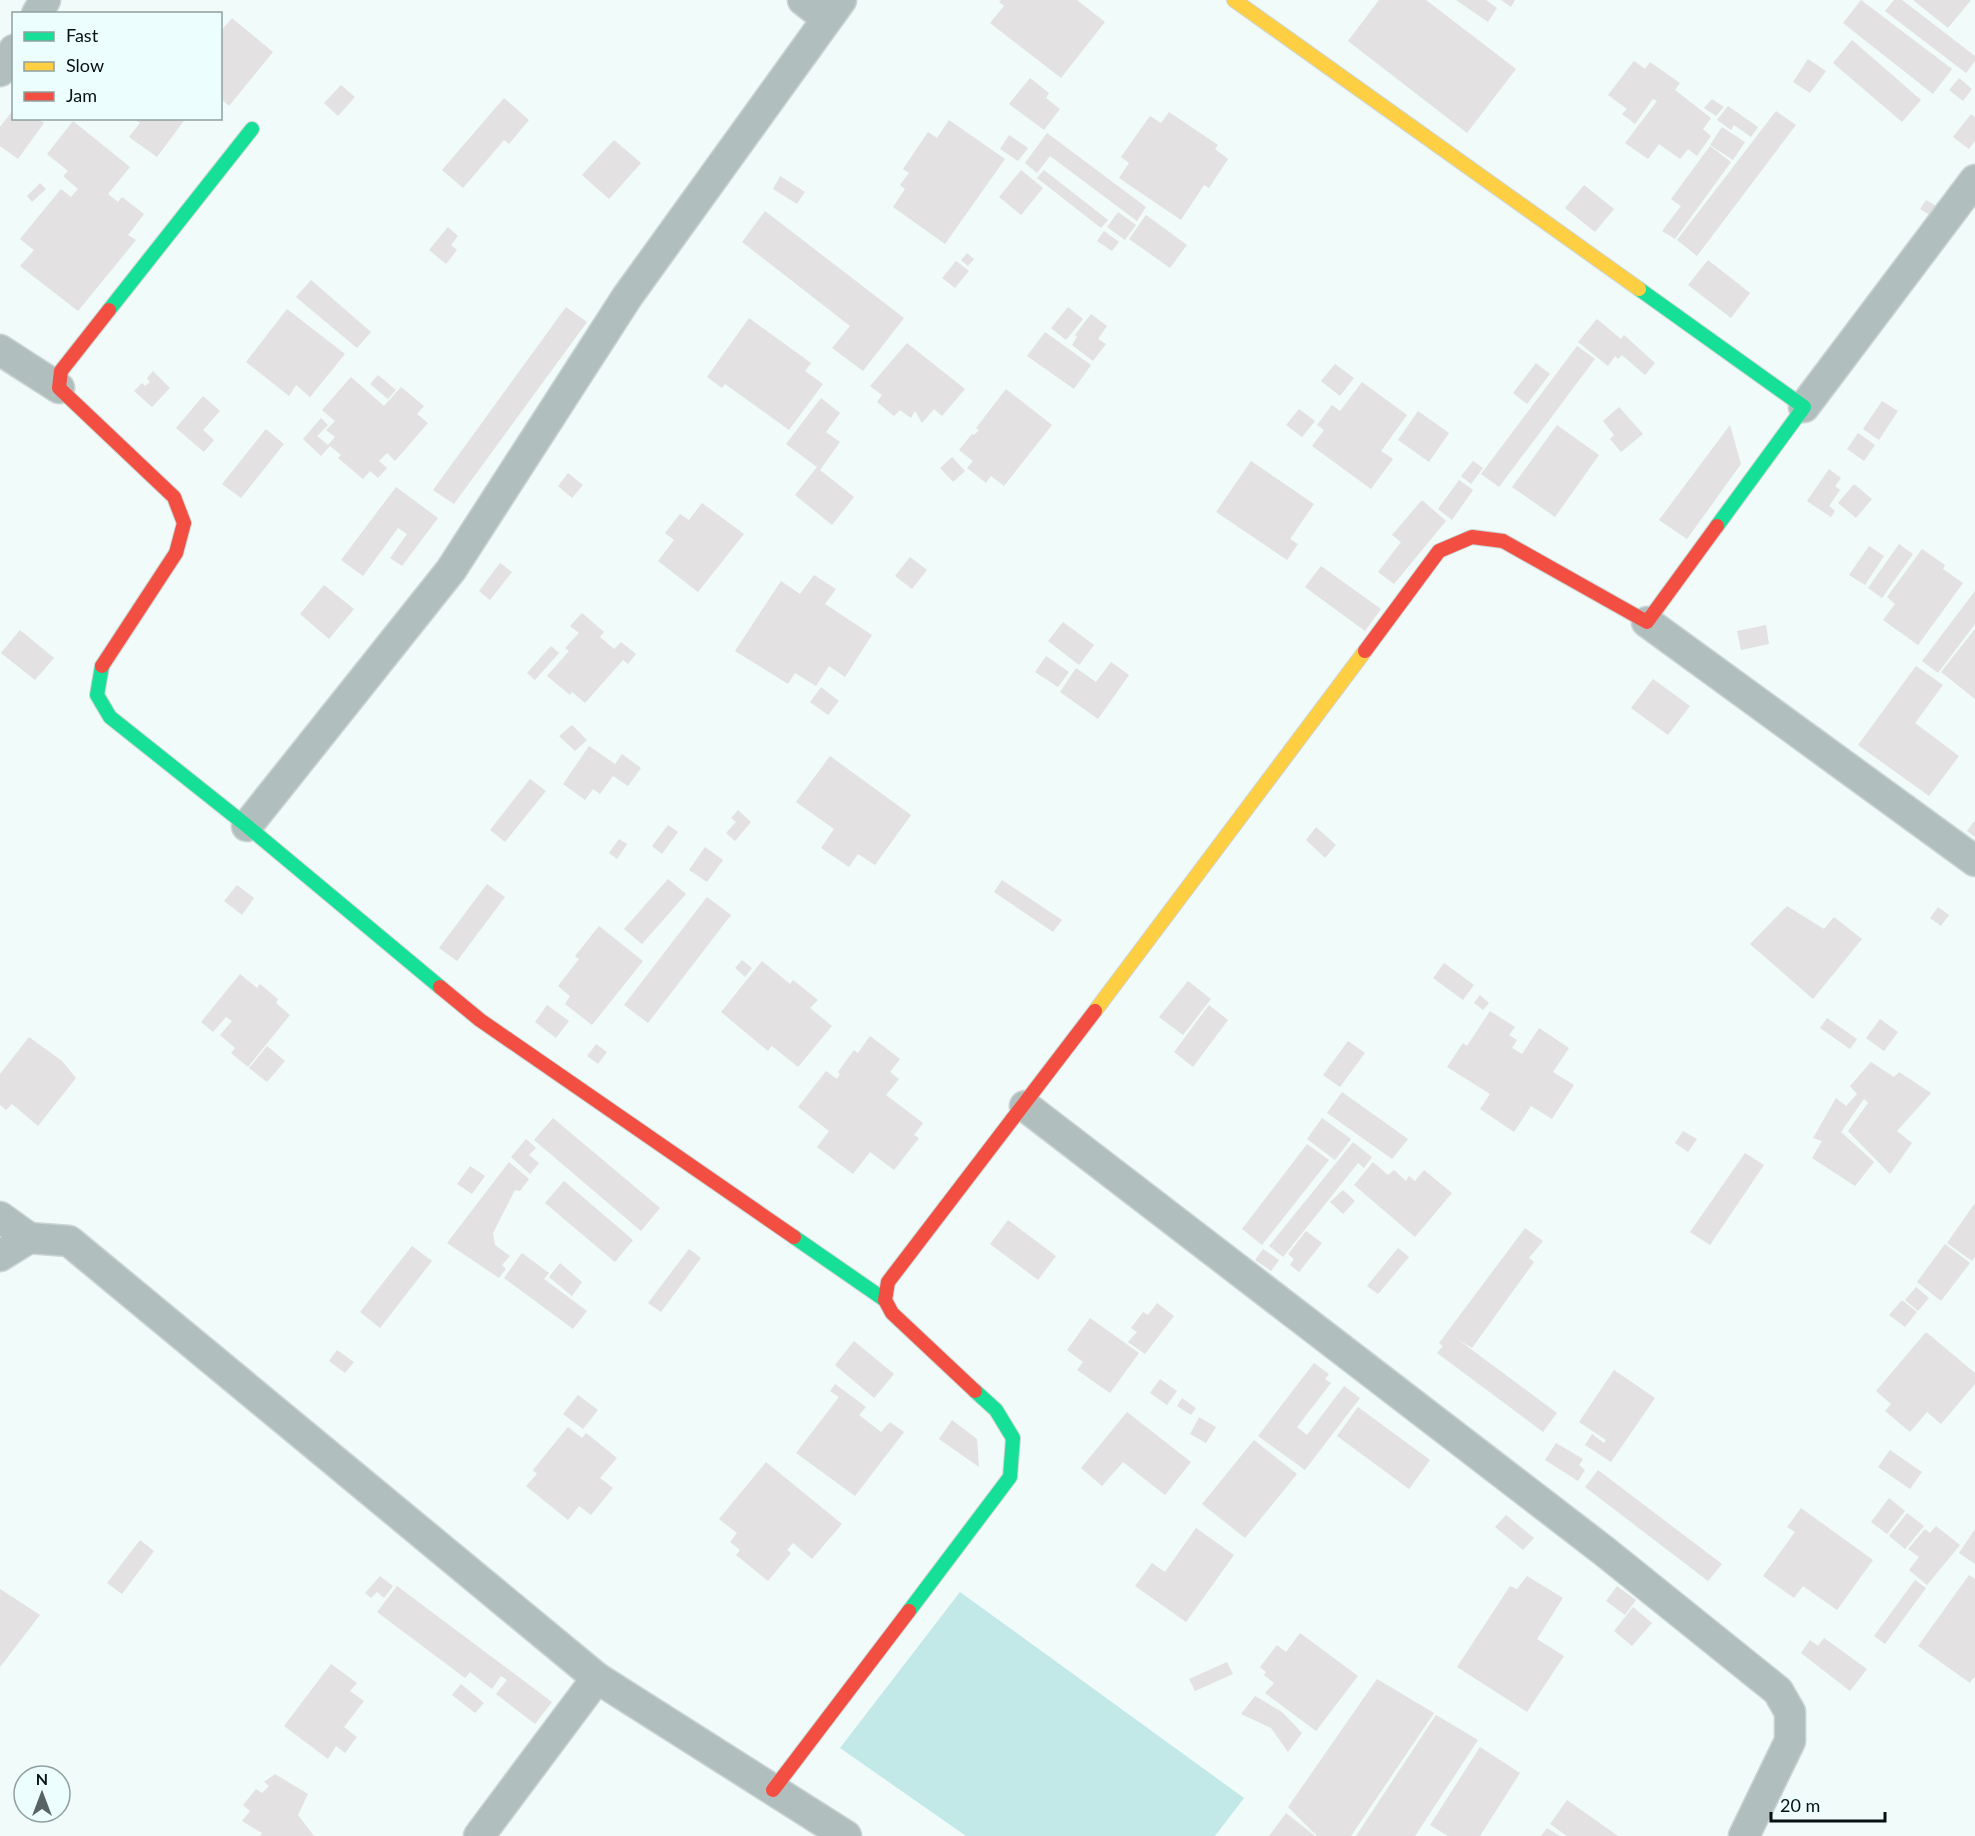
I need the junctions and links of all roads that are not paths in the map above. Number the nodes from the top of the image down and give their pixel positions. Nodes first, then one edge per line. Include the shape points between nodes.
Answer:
1 (1234, 0) edge
2 (823, 6) edge
3 (12, 53) edge
4 (0, 71) edge
5 (252, 129) dead end
6 (1975, 180) edge
7 (0, 350) edge
8 (59, 388) junction
9 (1804, 407) junction
10 (1647, 622) junction
11 (247, 826) junction
12 (1975, 861) edge
13 (1025, 1106) junction
14 (0, 1217) edge
15 (29, 1238) junction
16 (0, 1256) edge
17 (885, 1300) junction
18 (597, 1678) junction
19 (773, 1790) junction
20 (479, 1836) edge
21 (846, 1836) edge
22 (1744, 1836) edge

1 - 9 street
2 - 11 street via 627,297 451,570
3 - 4 street
5 - 8 street via 61,371
6 - 9 street
7 - 8 street
8 - 11 street via 174,497 183,523 177,553 103,663 98,695 110,717
9 - 10 street
10 - 12 street
10 - 13 street via 1503,541 1472,537 1439,551
11 - 17 street via 480,1020
13 - 17 street via 888,1282
13 - 22 street via 1604,1551 1778,1691 1790,1712 1790,1741
14 - 15 street
15 - 16 street
15 - 18 street via 69,1241
17 - 19 street via 892,1314 996,1410 1013,1438 1010,1477
18 - 19 street
18 - 20 street
19 - 21 street

